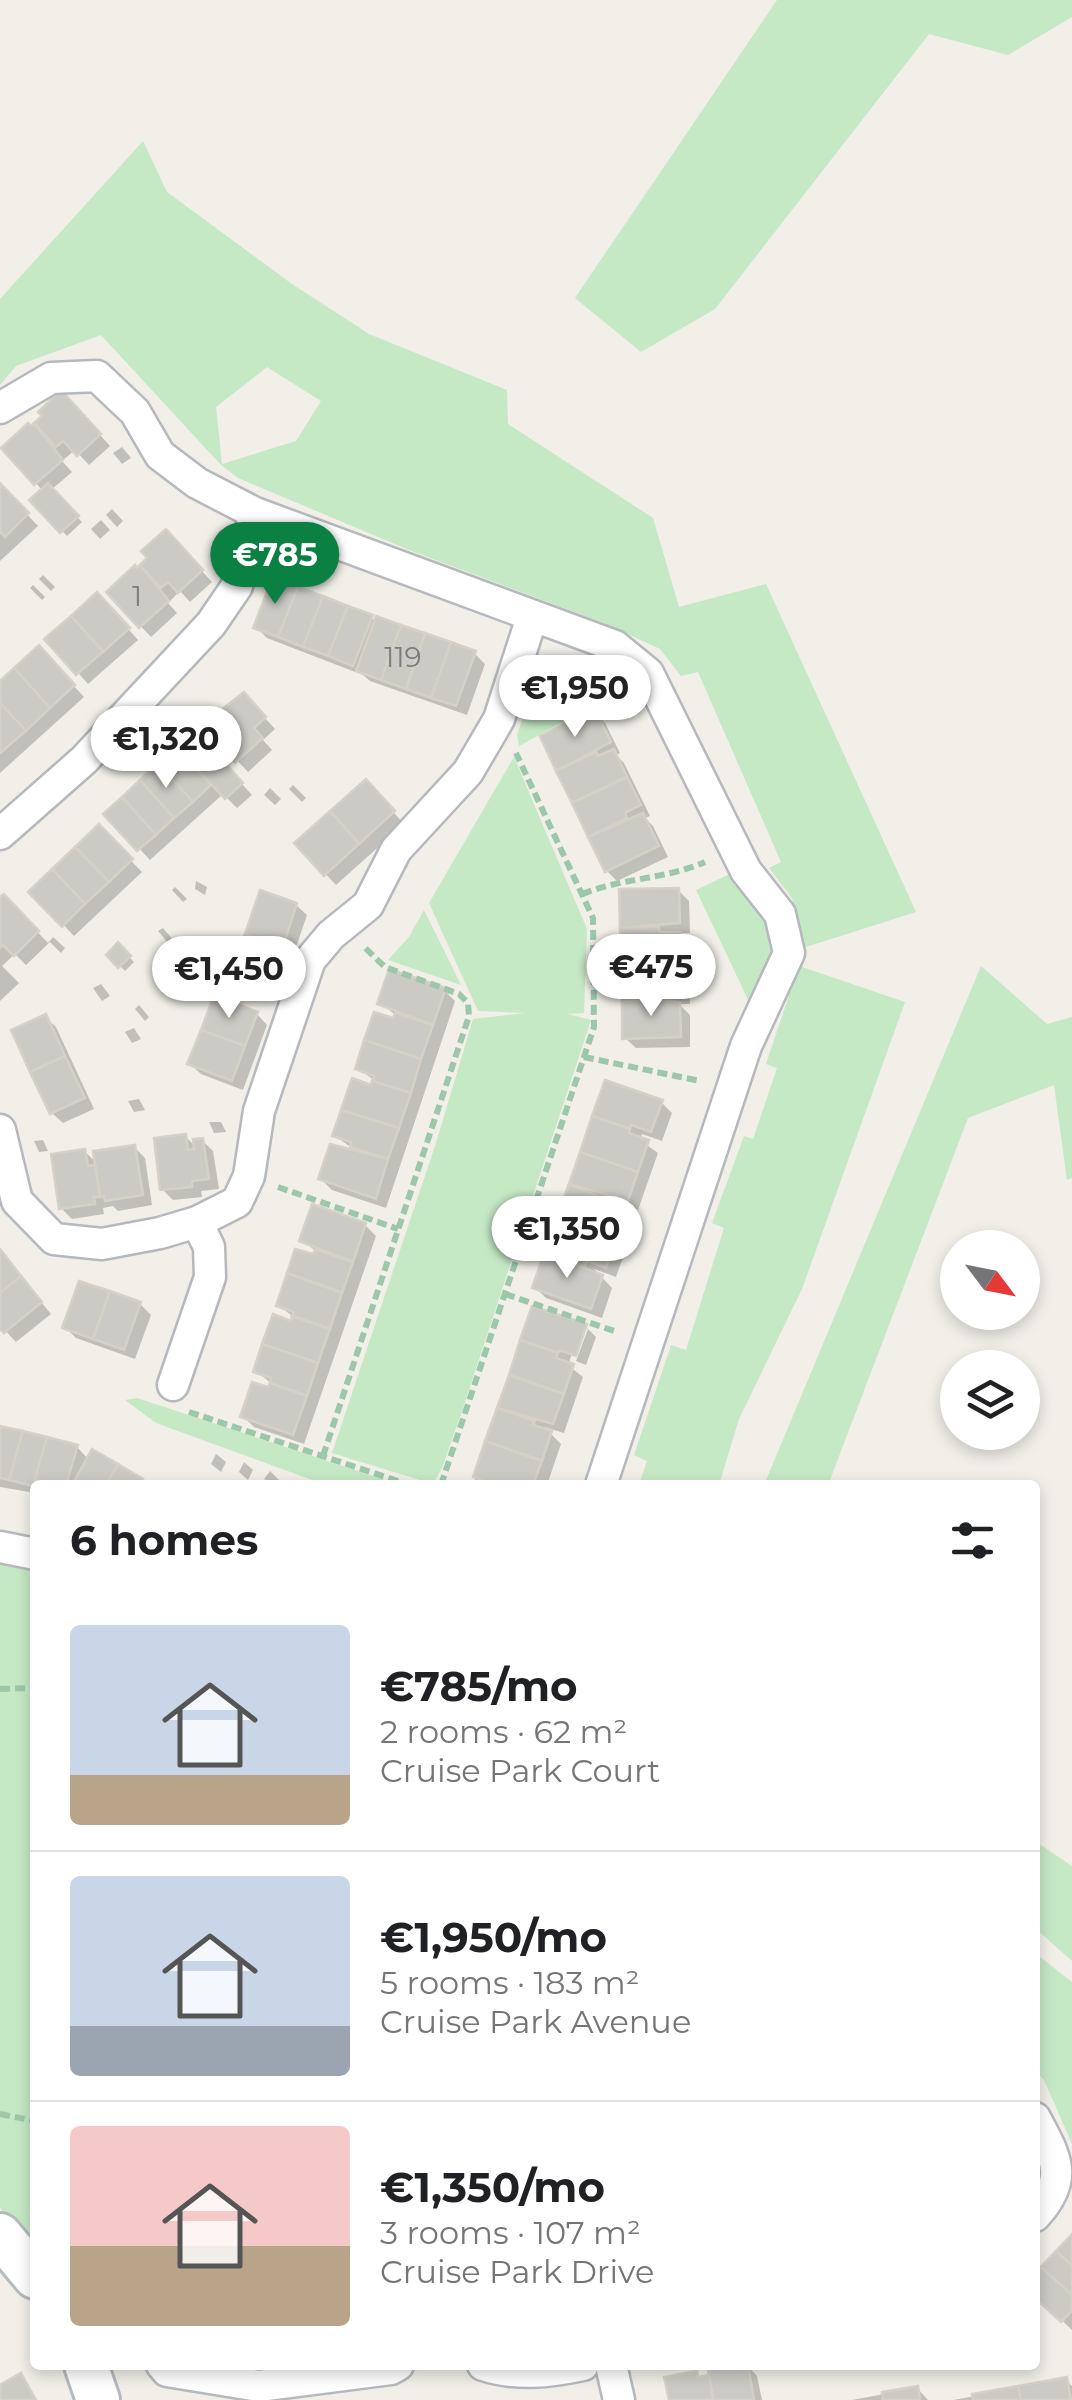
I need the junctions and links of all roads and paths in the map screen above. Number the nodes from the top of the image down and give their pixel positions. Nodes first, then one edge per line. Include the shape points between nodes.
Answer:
1 (0, 408) edge
2 (254, 513) junction
3 (532, 617) junction
4 (488, 738) junction
5 (0, 834) edge
6 (735, 848) junction
7 (582, 894) junction
8 (343, 926) junction
9 (584, 1058) junction
10 (731, 1092) junction
11 (0, 1130) edge
12 (248, 1177) junction
13 (197, 1222) junction
14 (398, 1229) junction
15 (504, 1294) junction
16 (648, 1342) junction
17 (173, 1386) joint
18 (322, 1456) junction
19 (395, 1480) edge
20 (442, 1480) edge
21 (603, 1480) edge
22 (0, 1547) edge
23 (30, 1553) edge
24 (30, 1688) edge
25 (0, 1689) edge
26 (0, 2114) edge
27 (30, 2120) edge
28 (1040, 2130) edge
29 (1064, 2195) edge
30 (1040, 2212) edge
31 (0, 2235) edge
32 (30, 2270) edge
33 (88, 2370) edge
34 (166, 2370) edge
35 (388, 2370) edge
36 (496, 2370) edge
37 (557, 2370) edge
38 (612, 2370) edge
39 (320, 2388) edge
40 (98, 2400) edge
41 (619, 2400) edge

1 - 2 street via 51,378 96,376 135,412 160,455
2 - 3 street
2 - 5 street via 237,586 211,624 84,760
3 - 4 street
3 - 6 street via 614,646 648,674
4 - 7 path via 516,753
4 - 8 street via 468,772 396,850 368,905
6 - 7 path via 682,872
6 - 10 street via 780,914 789,953
7 - 9 path via 593,918 594,1027
8 - 12 street via 310,960 259,1111
8 - 14 path via 385,968 446,987 468,1003
9 - 10 path
9 - 15 path
10 - 16 street
11 - 13 street via 17,1201 54,1240 102,1244
12 - 13 street via 237,1202
12 - 14 path
13 - 17 street via 210,1248 210,1276
14 - 18 path
15 - 16 path
15 - 20 path
16 - 21 street
17 - 18 path via 187,1411
18 - 19 path
22 - 23 street
24 - 25 path
26 - 27 path
28 - 29 street
29 - 30 street
31 - 32 street
33 - 40 street
34 - 39 street via 259,2386
35 - 39 street
36 - 37 street
38 - 41 street

